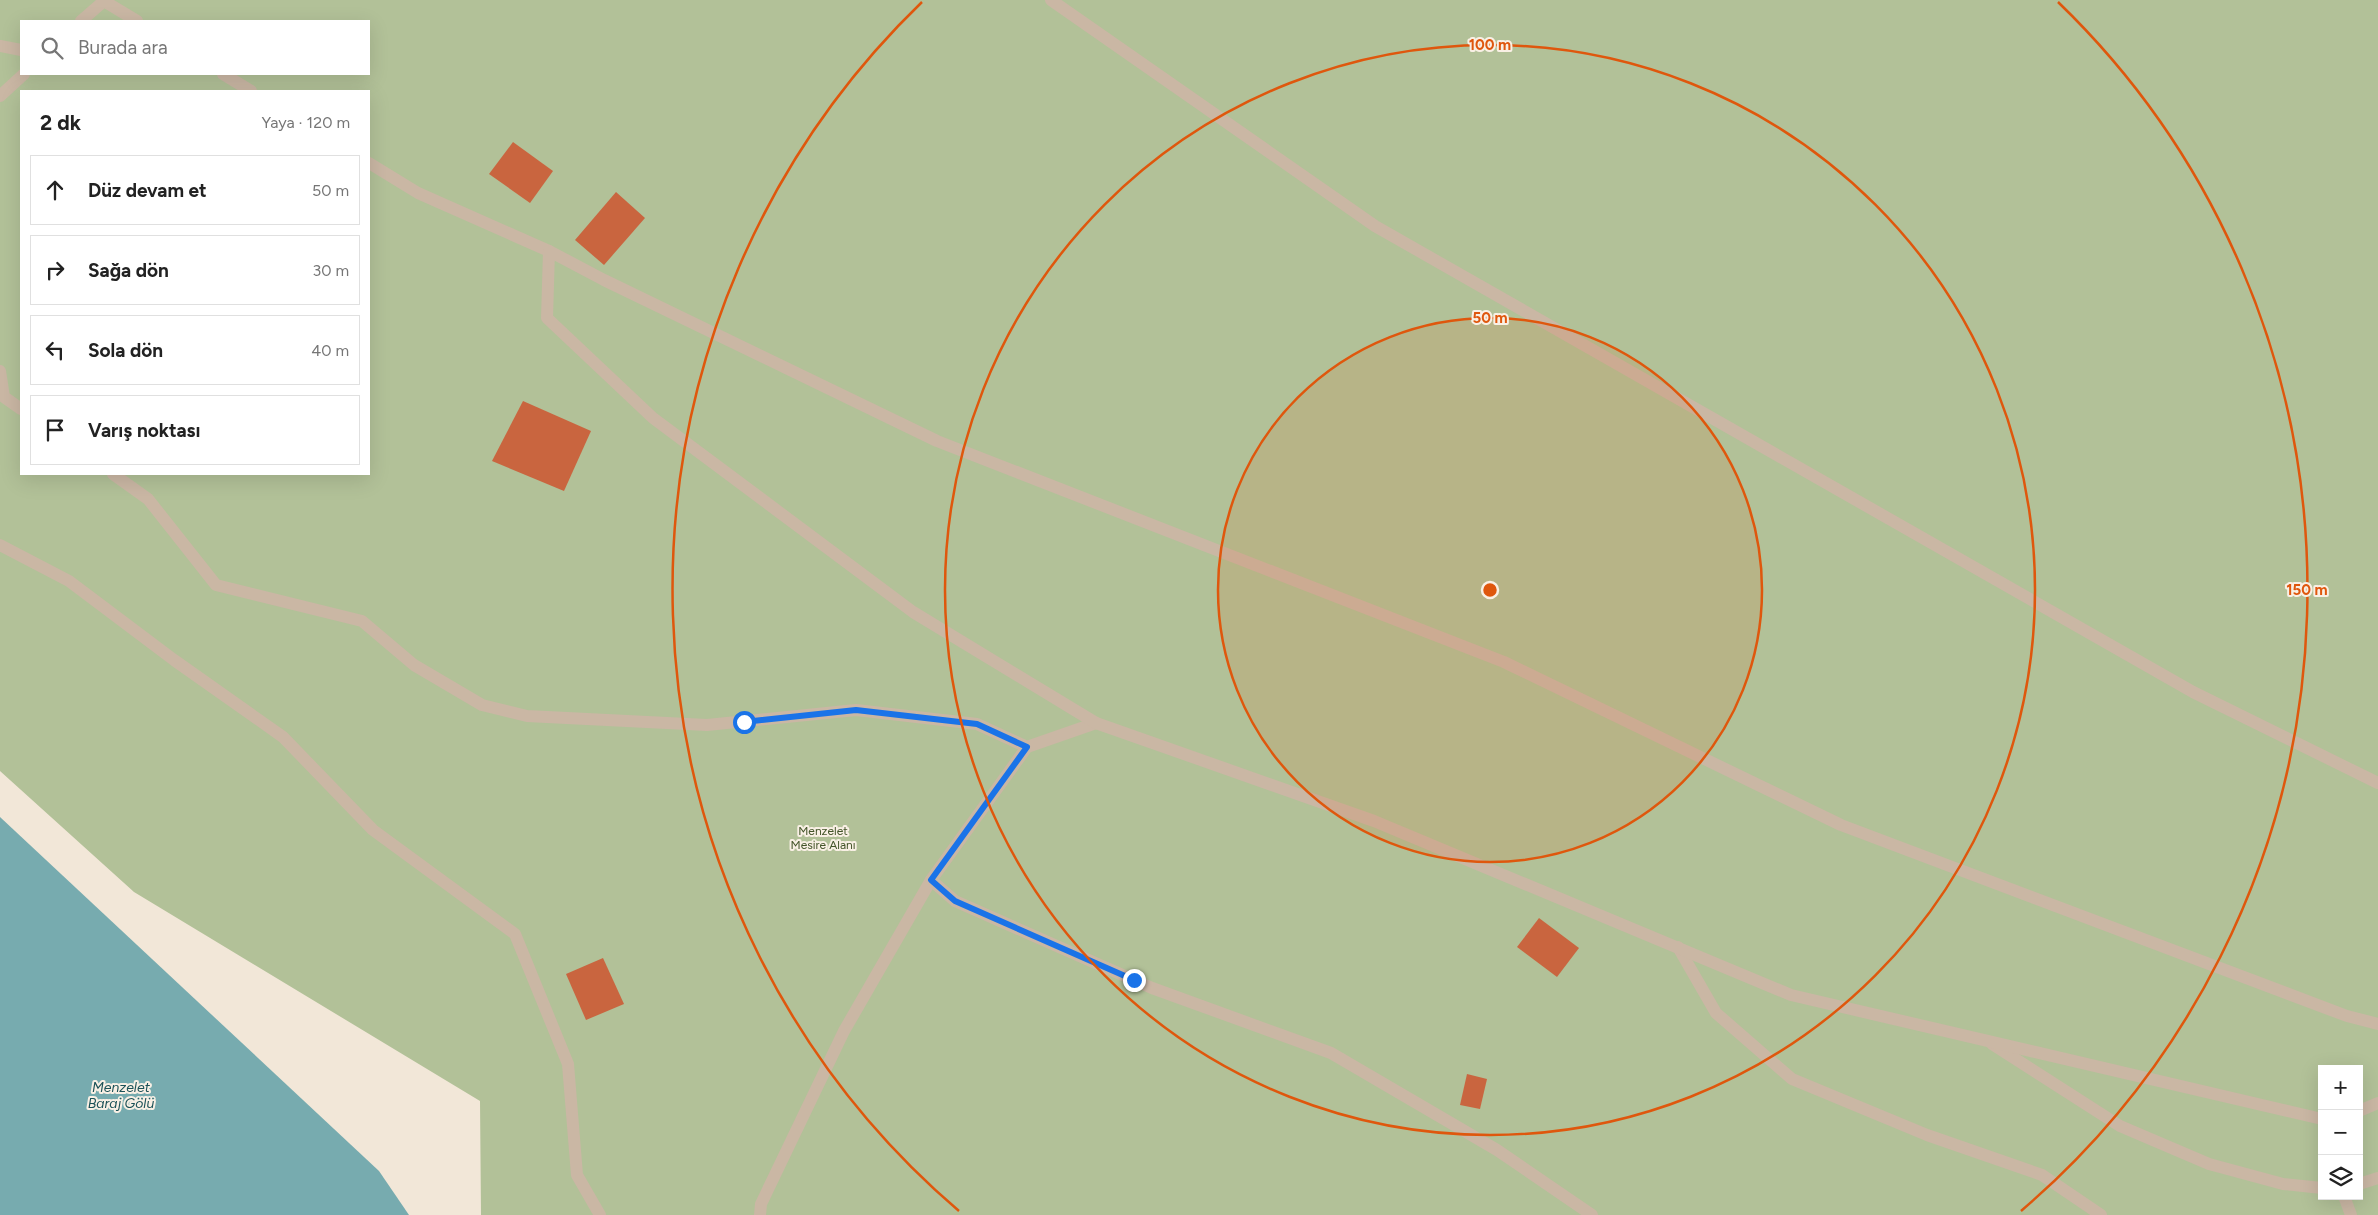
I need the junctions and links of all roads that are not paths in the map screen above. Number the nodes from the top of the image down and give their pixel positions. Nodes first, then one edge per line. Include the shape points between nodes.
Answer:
1 (1051, 0) edge
2 (83, 20) edge
3 (136, 20) edge
4 (0, 46) edge
5 (20, 50) edge
6 (23, 75) edge
7 (225, 75) edge
8 (249, 90) edge
9 (0, 96) edge
10 (370, 164) edge
11 (549, 251) junction
12 (0, 371) edge
13 (20, 408) edge
14 (114, 475) edge
15 (0, 545) edge
16 (1096, 723) junction
17 (1027, 747) junction
18 (2378, 783) edge
19 (931, 880) junction
20 (1678, 948) junction
21 (2378, 1024) edge
22 (1984, 1039) junction
23 (2378, 1103) edge
24 (2361, 1110) edge
25 (2318, 1118) edge
26 (2378, 1178) edge
27 (2363, 1183) edge
28 (2318, 1188) edge
29 (2345, 1200) edge
30 (600, 1215) edge
31 (760, 1215) edge
32 (1592, 1215) edge
33 (2102, 1215) edge
34 (2351, 1215) edge

1 - 18 street via 1375,226 2193,692
2 - 3 street via 104,1
4 - 5 street
6 - 9 street
7 - 8 street
10 - 11 street via 418,193
11 - 16 street via 547,318 653,418 913,612
11 - 21 street via 937,441 1504,662 1841,825 2347,1016
12 - 13 street via 4,397
14 - 17 street via 148,498 216,584 362,621 414,665 482,705 527,716 707,725 856,710 977,724
15 - 30 street via 69,581 283,737 373,830 515,934 568,1064 578,1175
16 - 17 street
16 - 20 street via 1374,820
17 - 19 street
19 - 31 street via 844,1031 761,1204
19 - 32 street via 955,901 1152,988 1332,1053 1497,1150
20 - 22 street via 1791,995
20 - 33 street via 1716,1013 1792,1079 1927,1135 2042,1174
22 - 25 street
22 - 28 street via 2120,1126 2209,1164 2283,1184
23 - 24 street
26 - 27 street
29 - 34 street

